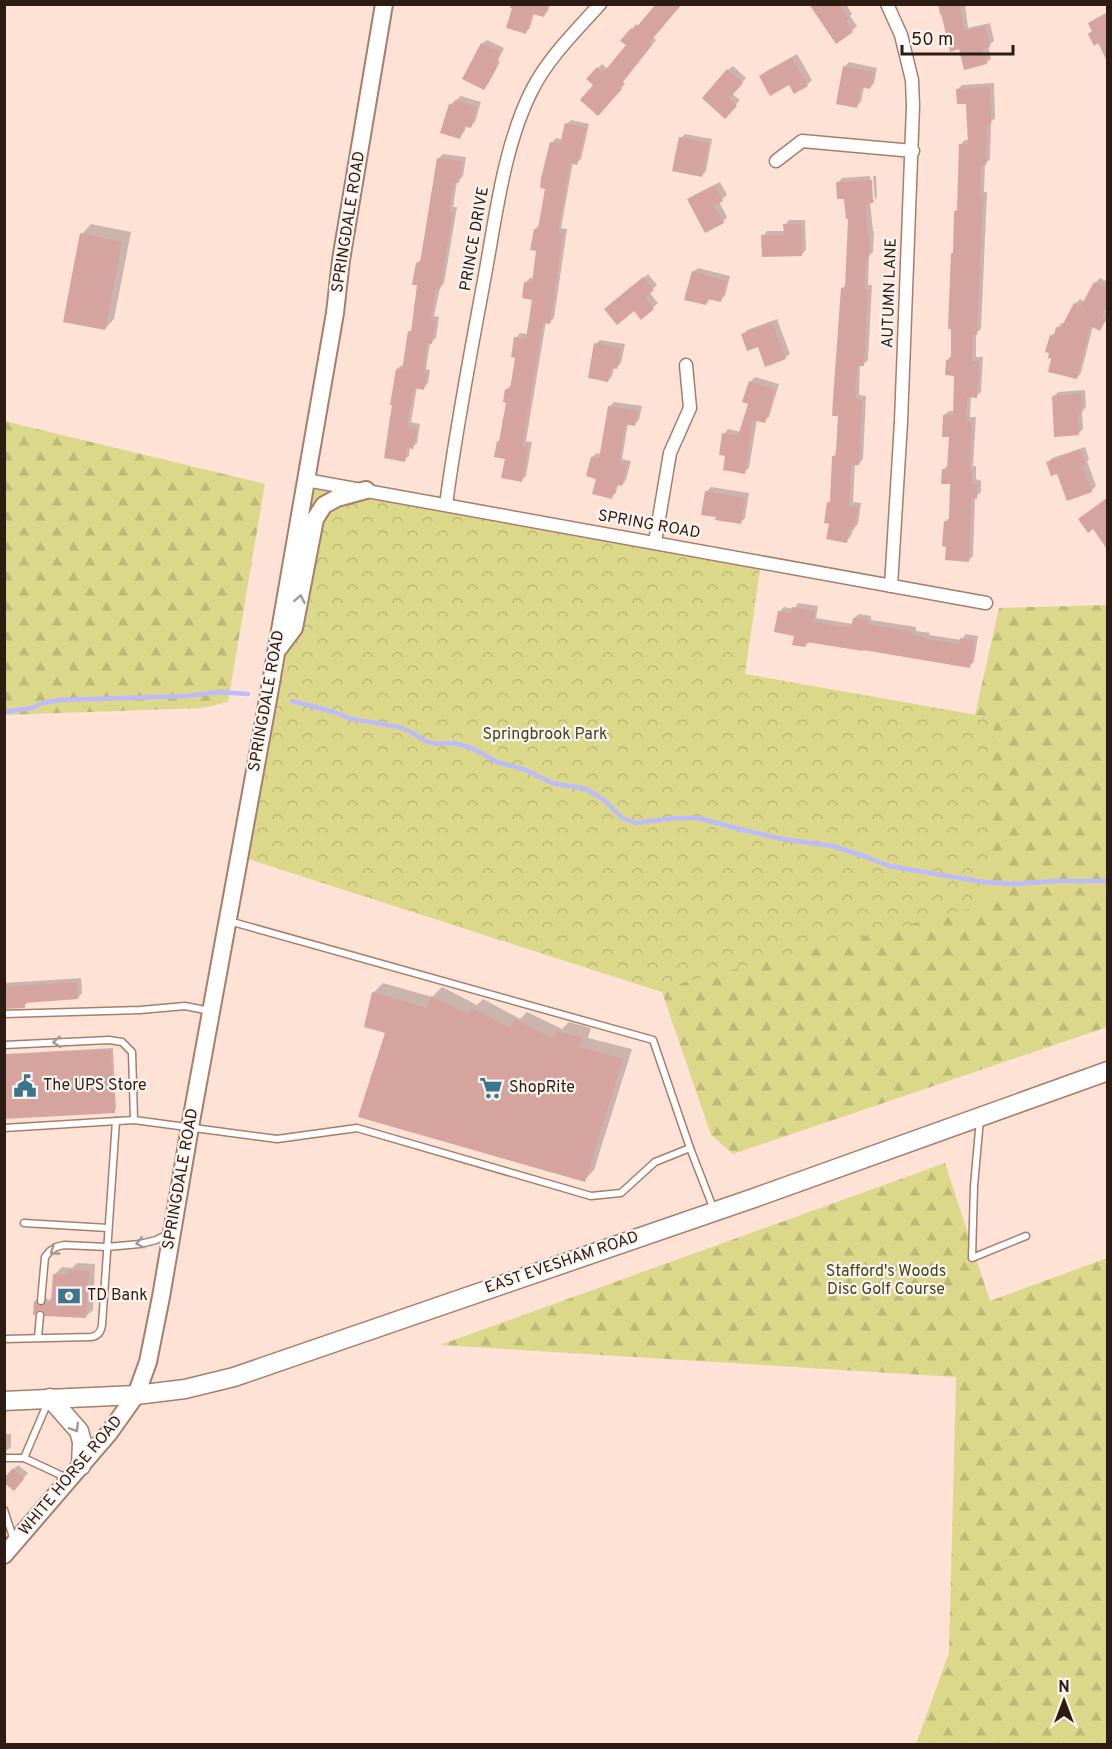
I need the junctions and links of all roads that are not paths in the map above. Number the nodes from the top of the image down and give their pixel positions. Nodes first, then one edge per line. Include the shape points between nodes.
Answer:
1 (384, 4) edge
2 (600, 4) edge
3 (887, 4) edge
4 (913, 152) junction
5 (776, 161) dead end
6 (686, 365) dead end
7 (306, 480) junction
8 (366, 490) junction
9 (446, 504) junction
10 (655, 542) junction
11 (891, 586) junction
12 (986, 603) dead end
13 (276, 651) junction
14 (227, 921) junction
15 (211, 1012) junction
16 (4, 1014) edge
17 (4, 1045) edge
18 (1107, 1071) edge
19 (981, 1115) junction
20 (135, 1120) junction
21 (116, 1121) junction
22 (190, 1127) junction
23 (4, 1128) edge
24 (690, 1148) junction
25 (714, 1211) junction
26 (24, 1223) dead end
27 (108, 1228) junction
28 (171, 1232) junction
29 (1026, 1236) dead end
30 (107, 1247) junction
31 (41, 1301) dead end
32 (40, 1315) dead end
33 (38, 1338) junction
34 (4, 1339) edge
35 (136, 1395) junction
36 (50, 1398) junction
37 (4, 1401) edge
38 (4, 1458) edge
39 (24, 1458) junction
40 (76, 1472) junction
41 (4, 1510) edge
42 (10, 1549) edge

1 - 7 main road, SPRINGDALE ROAD
2 - 9 street, PRINCE DRIVE via 545,67 513,138 501,183
3 - 4 street, AUTUMN LANE via 901,35 912,80
4 - 5 street via 802,141
4 - 11 street, AUTUMN LANE
6 - 10 street via 690,408 670,453
7 - 8 street, SPRING ROAD
7 - 13 main road, SPRINGDALE ROAD
8 - 9 street, SPRING ROAD
13 -> 8 main road via 294,628 315,519 324,506 337,498
9 - 10 street, SPRING ROAD
10 - 11 street, SPRING ROAD
11 - 12 street, SPRING ROAD
13 - 14 main road, SPRINGDALE ROAD
14 - 15 main road, SPRINGDALE ROAD
14 - 24 lane via 652,1040
15 - 16 lane via 185,1006
15 - 22 main road, SPRINGDALE ROAD
20 -> 17 lane via 132,1052 123,1042
18 - 19 main road, EAST EVESHAM ROAD
19 - 25 main road, EAST EVESHAM ROAD
19 - 29 lane via 972,1258
20 - 21 lane
20 - 22 lane
21 - 23 lane
21 - 27 lane
22 - 24 lane via 277,1139 357,1128 591,1196 621,1193 655,1162
22 - 28 main road, SPRINGDALE ROAD
24 - 25 lane
25 - 35 main road, EAST EVESHAM ROAD via 234,1377
26 - 27 lane
27 - 30 lane
28 -> 30 lane via 140,1244
28 - 35 main road, SPRINGDALE ROAD via 148,1362
30 -> 31 lane via 64,1245 50,1251 45,1257
30 - 33 lane via 100,1332 91,1337
32 - 33 lane
33 - 34 lane
35 - 36 main road, EAST EVESHAM ROAD
35 - 40 main road, WHITE HORSE ROAD
36 - 37 main road, EAST EVESHAM ROAD
36 - 39 lane
36 -> 40 main road via 79,1431 82,1442
38 - 39 lane
39 - 40 lane
40 - 42 main road, WHITE HORSE ROAD
41 - 42 lane

